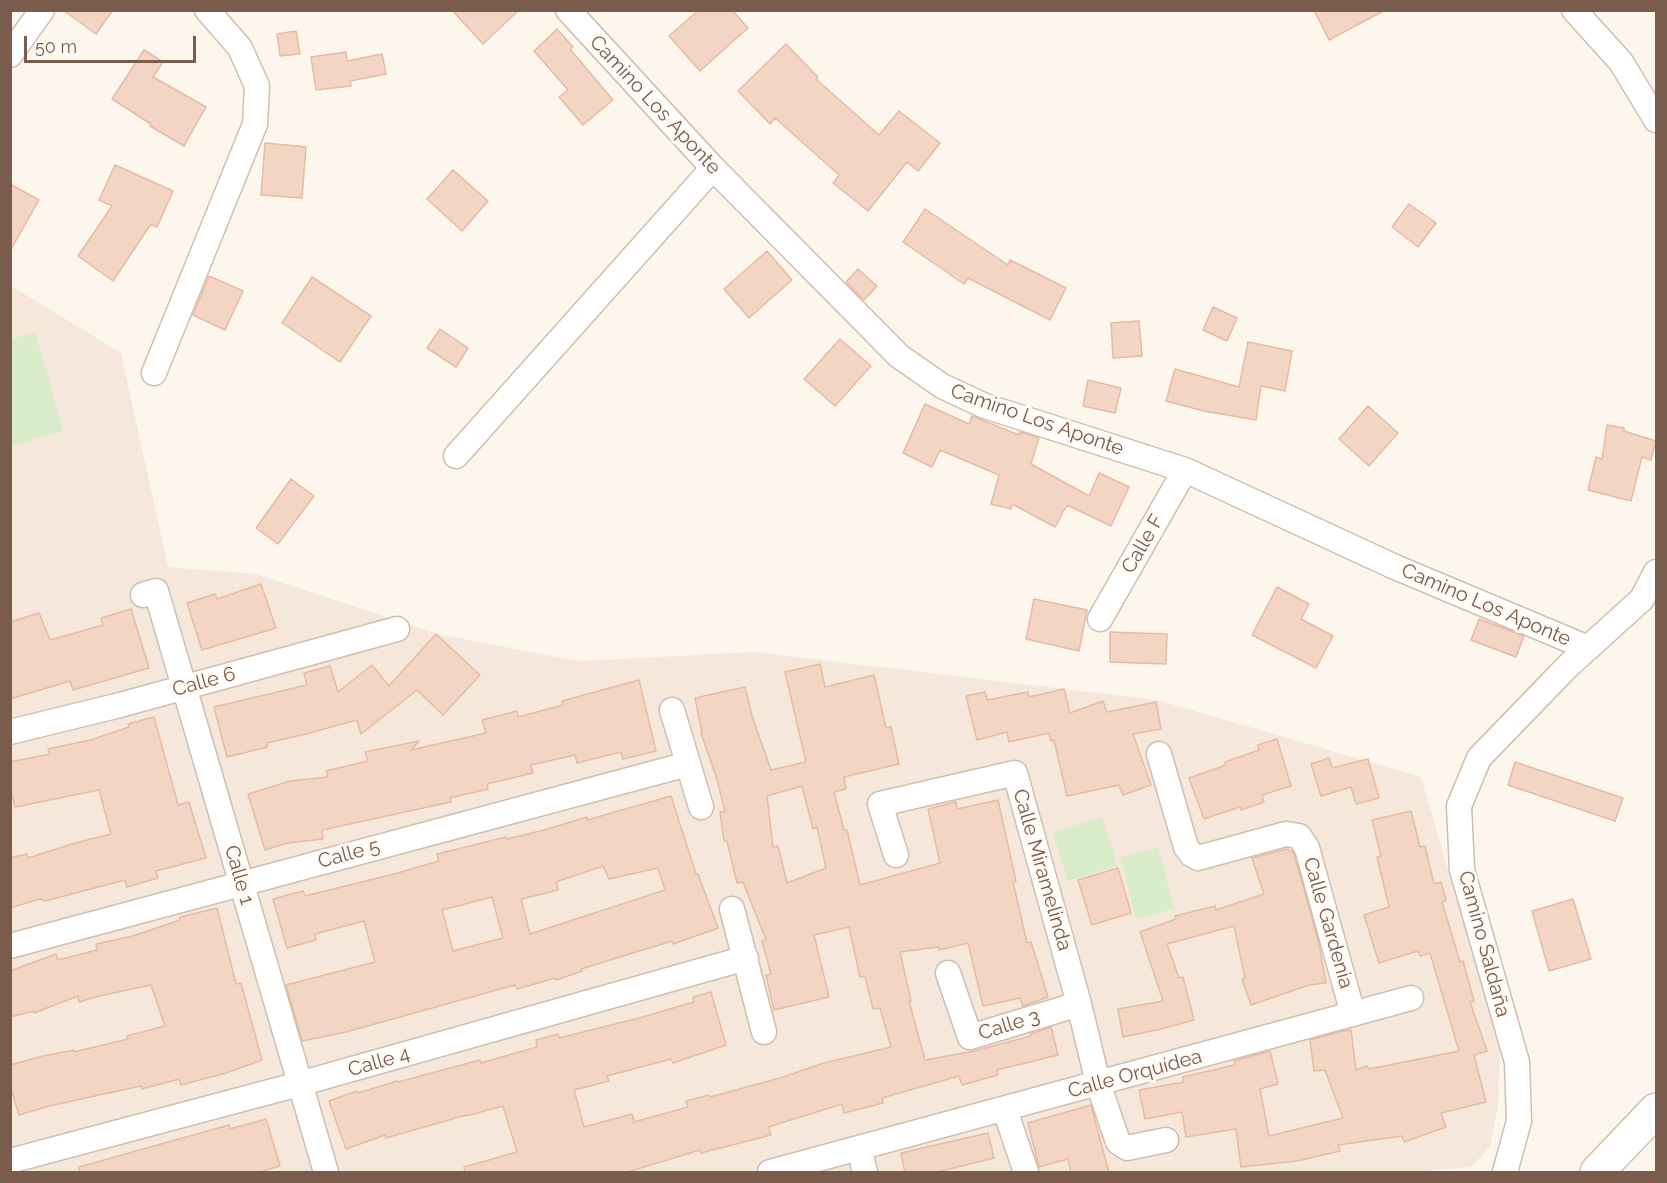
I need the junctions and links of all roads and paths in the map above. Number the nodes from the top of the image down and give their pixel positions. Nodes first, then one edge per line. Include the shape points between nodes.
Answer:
1 (42, 10) edge
2 (207, 10) edge
3 (568, 10) edge
4 (1574, 10) edge
5 (10, 54) edge
6 (1656, 120) edge
7 (713, 168) junction
8 (154, 373) dead end
9 (456, 456) dead end
10 (1185, 470) junction
11 (1656, 572) edge
12 (142, 594) dead end
13 (1100, 619) dead end
14 (397, 629) dead end
15 (1588, 648) junction
16 (184, 688) junction
17 (672, 710) dead end
18 (10, 732) edge
19 (1159, 754) dead end
20 (688, 764) junction
21 (701, 807) dead end
22 (896, 855) dead end
23 (241, 883) junction
24 (732, 909) dead end
25 (10, 946) edge
26 (746, 958) junction
27 (948, 973) dead end
28 (1411, 998) dead end
29 (1079, 1004) junction
30 (1353, 1014) junction
31 (764, 1032) dead end
32 (1098, 1083) junction
33 (299, 1084) junction
34 (1005, 1110) junction
35 (1656, 1110) edge
36 (1166, 1140) dead end
37 (859, 1149) junction
38 (10, 1161) edge
39 (326, 1173) edge
40 (770, 1173) edge
41 (865, 1173) edge
42 (1026, 1173) edge
43 (1505, 1173) edge
44 (1597, 1173) edge

1 - 5 street
2 - 8 street via 240,48 257,86 255,124
3 - 7 street, Camino Los Aponte
4 - 6 street via 1621,62
7 - 9 street
7 - 10 street, Camino Los Aponte via 899,356 942,387 986,406
10 - 13 street, Calle F
10 - 15 street, Camino Los Aponte via 1395,567
11 - 15 street, Camino Saldaña via 1642,600
12 - 16 street, Calle 1 via 156,591
14 - 16 street, Calle 6
15 - 43 street, Camino Saldaña via 1479,758 1459,806 1462,870 1517,1062 1519,1120
16 - 18 street, Calle 6
16 - 23 street, Calle 1
17 - 20 street
19 - 30 street, Calle Gardenia via 1186,847 1197,858 1286,834 1299,836 1307,848
20 - 21 street
20 - 23 street, Calle 5
22 - 29 street, Calle Miramelinda via 880,804 1015,773
23 - 25 street, Calle 5
23 - 33 street, Calle 1
24 - 26 street
26 - 31 street
26 - 33 street, Calle 4
27 - 29 street, Calle 3 via 970,1037
28 - 30 street, Calle Orquídea
29 - 32 street, Calle Miramelinda
30 - 32 street, Calle Orquídea
32 - 34 street, Calle Orquídea
32 - 36 street, Calle Miramelinda via 1118,1142 1128,1148
33 - 38 street, Calle 4
33 - 39 street, Calle 1
34 - 37 street, Calle Orquídea
34 - 42 street
35 - 44 street
37 - 40 street
37 - 41 street

